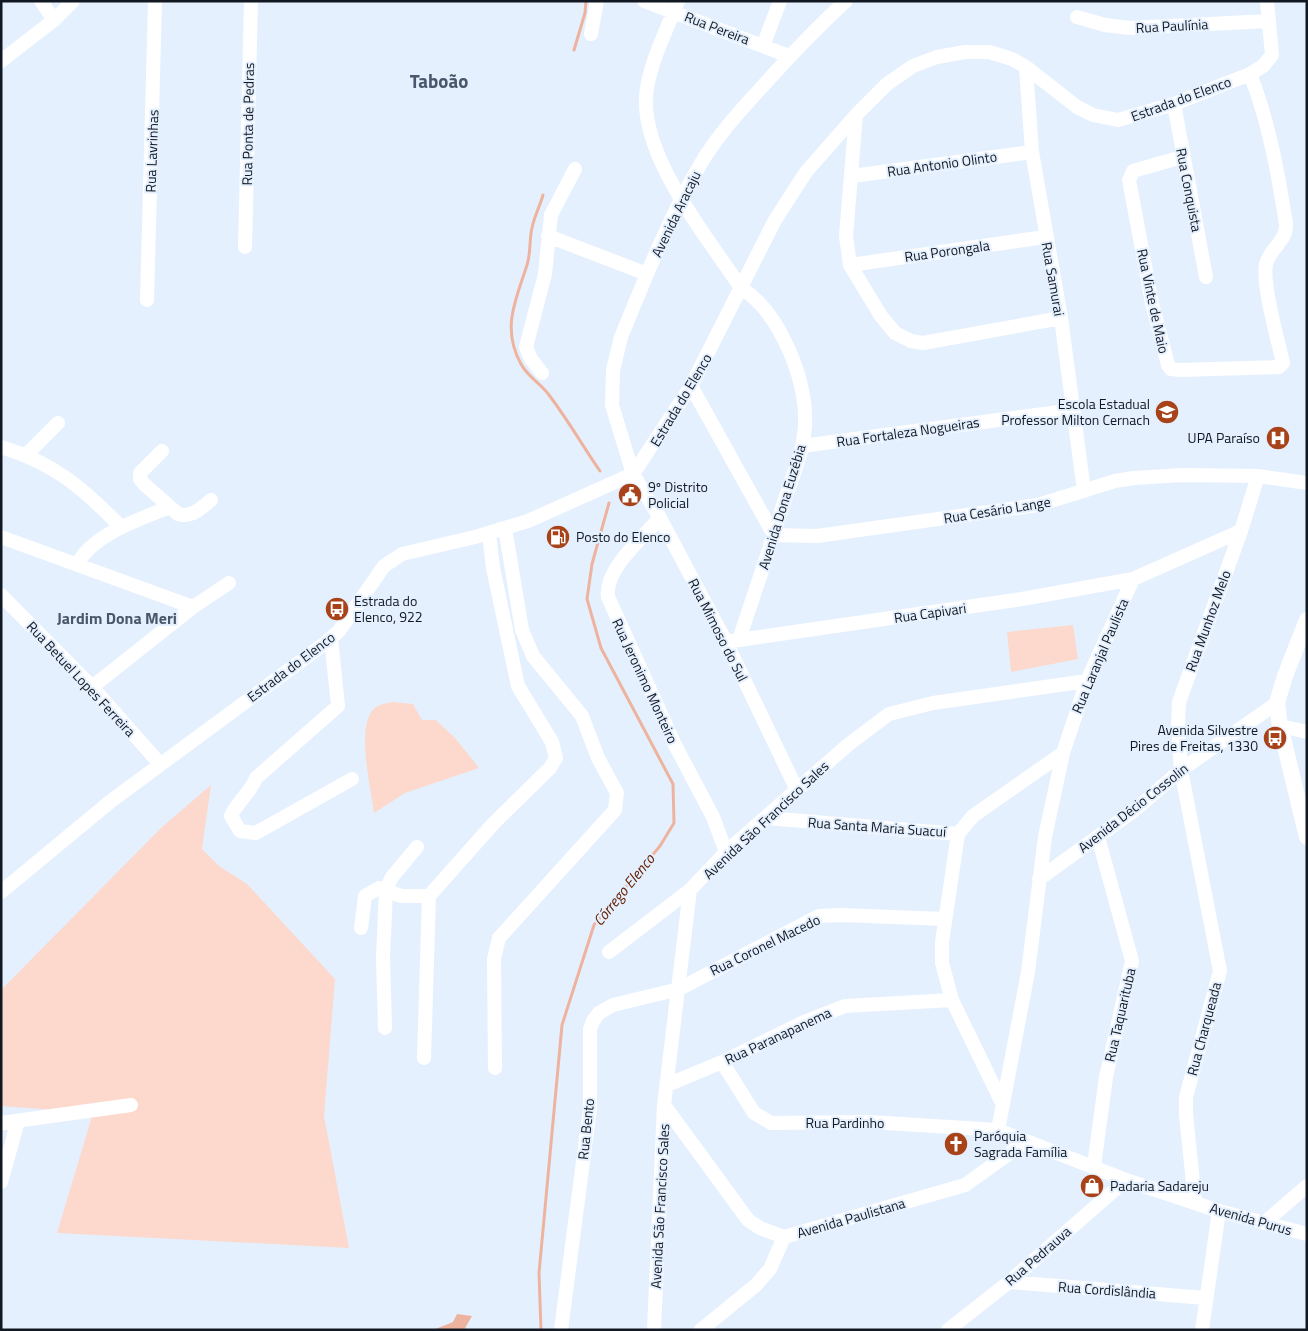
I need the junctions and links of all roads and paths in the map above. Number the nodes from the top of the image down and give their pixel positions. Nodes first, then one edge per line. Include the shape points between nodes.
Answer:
1 (41, 1) edge
2 (73, 1) edge
3 (155, 1) edge
4 (251, 1) edge
5 (597, 1) edge
6 (644, 1) edge
7 (780, 1) edge
8 (846, 1) edge
9 (1267, 1) edge
10 (676, 6) edge
11 (1077, 17) dead end
12 (54, 20) junction
13 (1269, 21) junction
14 (591, 34) dead end
15 (763, 46) junction
16 (790, 56) junction
17 (1, 61) edge
18 (1026, 67) junction
19 (1250, 74) junction
20 (1174, 104) junction
21 (856, 115) junction
22 (1032, 152) junction
23 (1182, 157) junction
24 (574, 170) dead end
25 (852, 176) junction
26 (682, 198) junction
27 (548, 236) junction
28 (1046, 236) junction
29 (245, 247) dead end
30 (850, 265) junction
31 (647, 274) junction
32 (1206, 277) dead end
33 (741, 288) junction
34 (147, 300) dead end
35 (1061, 318) junction
36 (542, 373) dead end
37 (691, 386) junction
38 (1074, 410) junction
39 (58, 423) dead end
40 (802, 446) junction
41 (1, 447) edge
42 (162, 451) dead end
43 (26, 455) junction
44 (633, 474) junction
45 (1258, 476) junction
46 (1307, 483) edge
47 (1084, 491) junction
48 (211, 500) dead end
49 (170, 507) junction
50 (660, 518) junction
51 (121, 527) junction
52 (505, 528) junction
53 (1241, 531) junction
54 (489, 533) junction
55 (774, 535) junction
56 (1, 537) edge
57 (77, 565) junction
58 (1133, 579) junction
59 (229, 583) dead end
60 (1, 595) edge
61 (193, 607) junction
62 (1307, 620) edge
63 (331, 638) junction
64 (1303, 640) edge
65 (732, 641) junction
66 (1087, 681) junction
67 (92, 687) junction
68 (1277, 703) junction
69 (1280, 726) junction
70 (1307, 732) edge
71 (1063, 753) junction
72 (160, 764) junction
73 (1181, 770) junction
74 (352, 779) dead end
75 (797, 790) junction
76 (767, 818) junction
77 (958, 834) junction
78 (1098, 837) junction
79 (1307, 837) edge
80 (416, 847) dead end
81 (726, 852) junction
82 (1039, 879) junction
83 (386, 890) junction
84 (690, 890) junction
85 (1, 892) edge
86 (429, 896) junction
87 (945, 919) junction
88 (361, 928) dead end
89 (609, 952) dead end
90 (679, 989) junction
91 (952, 1000) junction
92 (385, 1028) dead end
93 (424, 1058) dead end
94 (722, 1062) junction
95 (495, 1068) dead end
96 (667, 1085) junction
97 (664, 1105) junction
98 (1003, 1105) junction
99 (132, 1106) dead end
100 (18, 1121) junction
101 (1, 1123) edge
102 (998, 1130) junction
103 (1025, 1142) junction
104 (1094, 1166) junction
105 (1126, 1180) junction
106 (1, 1182) edge
107 (1307, 1186) edge
108 (1195, 1202) junction
109 (1219, 1211) junction
110 (1264, 1223) junction
111 (1307, 1234) edge
112 (784, 1237) junction
113 (1009, 1282) junction
114 (1205, 1298) junction
115 (561, 1330) edge
116 (654, 1330) edge
117 (701, 1330) edge
118 (948, 1330) edge
119 (1202, 1330) edge

1 - 12 street
2 - 12 street
3 - 34 street, Rua Lavrinhas
4 - 29 street, Rua Ponta de Pedras
5 - 14 street
6 - 10 street, Rua Pereira
7 - 15 street
8 - 16 street, Avenida Aracaju
9 - 13 street, Estrada do Elenco
10 - 15 street, Rua Pereira
10 - 26 street, Avenida Dona Euzébia via 650,72 646,114 654,149
11 - 13 street, Rua Paulínia via 1130,28
12 - 17 street
13 - 19 street, Estrada do Elenco via 1272,55
15 - 16 street, Rua Pereira
16 - 26 street, Avenida Aracaju via 713,144
18 - 20 street, Estrada do Elenco via 1063,98 1105,118 1127,119
18 - 21 street, Estrada do Elenco via 989,52 937,57 913,66 887,84
18 - 22 street, Rua Samurai
19 - 20 street, Estrada do Elenco
19 - 23 street, Rua Vinte de Maio via 1272,143 1286,224 1285,236 1270,253 1266,267 1283,363 1279,368 1180,370 1168,365 1152,303 1128,180 1133,171
20 - 23 street, Rua Conquista
21 - 25 street
21 - 33 street, Estrada do Elenco via 806,172 775,220
22 - 25 street, Rua Antonio Olinto
22 - 28 street, Rua Samurai
23 - 32 street, Rua Conquista
24 - 27 street via 555,205
25 - 30 street via 846,236
26 - 31 street, Avenida Aracaju
26 - 33 street, Avenida Dona Euzébia
27 - 31 street
27 - 36 street via 545,274 526,347
28 - 30 street, Rua Porongala
28 - 35 street, Rua Samurai
30 - 35 street via 881,316 895,333 911,341 923,343 950,339
31 - 44 street, Avenida Aracaju via 621,337 612,384 612,405
33 - 37 street, Estrada do Elenco
33 - 40 street, Avenida Dona Euzébia via 760,302 786,344 805,407
35 - 38 street, Rua Samurai
37 - 44 street, Estrada do Elenco
37 - 55 street
38 - 40 street, Rua Fortaleza Nogueiras
38 - 47 street, Rua Samurai
39 - 43 street
40 - 55 street, Avenida Dona Euzébia
41 - 43 street
42 - 49 street via 143,470 140,479
43 - 51 street via 67,476 90,494
44 - 50 street, Rua Mimoso do Sul
44 - 52 street, Estrada do Elenco
45 - 46 street, Rua Cesário Lange
45 - 47 street, Rua Cesário Lange via 1134,478
45 - 53 street, Rua Munhoz Melo
47 - 55 street, Rua Cesário Lange via 1038,505 817,536
48 - 49 street via 188,516 178,514
49 - 51 street
50 - 65 street, Rua Mimoso do Sul
50 - 81 street, Rua Jeronimo Monteiro via 609,579 606,587 674,743 713,817
51 - 57 street via 84,553
52 - 54 street, Estrada do Elenco
52 - 95 street via 522,630 533,656 582,716 598,758 616,787 618,798 615,810 499,938 494,959
53 - 58 street
53 - 73 street, Rua Munhoz Melo via 1179,702
54 - 63 street, Estrada do Elenco via 402,554 384,566 350,617
54 - 86 street via 518,686 552,742 556,758
55 - 65 street, Avenida Dona Euzébia
56 - 57 street
57 - 61 street
58 - 65 street, Rua Capivari via 1022,599
58 - 66 street, Rua Laranjal Paulista
59 - 61 street
60 - 67 street, Rua Betuel Lopes Ferreira
61 - 67 street
62 - 64 main road
63 - 72 street, Estrada do Elenco
63 - 74 street via 338,706 256,778 231,816 240,831 256,833
64 - 68 main road
65 - 75 street, Rua Mimoso do Sul
66 - 71 street, Rua Laranjal Paulista
66 - 75 street, Avenida São Francisco Sales via 903,709 889,714
67 - 72 street, Rua Betuel Lopes Ferreira
68 - 69 main road
68 - 73 street, Avenida Décio Cossolin
69 - 70 street
69 - 79 main road
71 - 77 street via 973,816
71 - 82 street, Rua Laranjal Paulista
72 - 85 street, Estrada do Elenco
73 - 78 street, Avenida Décio Cossolin
73 - 108 street, Rua Charqueada via 1220,971 1186,1097
75 - 76 street, Avenida São Francisco Sales
76 - 77 street, Rua Santa Maria Suacuí
76 - 81 street, Avenida São Francisco Sales
77 - 87 street
78 - 82 street, Avenida Décio Cossolin
78 - 104 street, Rua Taquarituba via 1132,961 1106,1077
80 - 83 street via 392,877
81 - 84 street, Avenida São Francisco Sales
82 - 98 street, Rua Laranjal Paulista via 1028,972
83 - 86 street via 401,896
83 - 88 street via 379,888 365,896
83 - 92 street via 383,957
84 - 89 street
84 - 90 street, Avenida São Francisco Sales
86 - 93 street
87 - 90 street, Rua Coronel Macedo via 819,916
87 - 91 street via 942,962
90 - 96 street, Avenida São Francisco Sales
90 - 115 street, Rua Bento via 613,1005 599,1013 590,1029 590,1108
91 - 94 street, Rua Paranapanema via 845,1006
91 - 98 street
94 - 96 street, Rua Paranapanema
94 - 102 street, Rua Pardinho via 754,1113 770,1123 870,1122
96 - 97 street, Avenida São Francisco Sales
97 - 112 street, Avenida Paulistana via 748,1220
97 - 116 street, Avenida São Francisco Sales
98 - 102 street, Rua Laranjal Paulista
99 - 100 street
100 - 101 street
100 - 106 street
102 - 103 street, Avenida Purus
103 - 104 street, Avenida Purus
103 - 112 street, Avenida Paulistana via 966,1185
104 - 105 street, Avenida Purus
105 - 108 street, Avenida Purus
105 - 113 street, Rua Pedrauva
107 - 110 street
108 - 109 street, Avenida Purus
109 - 110 street, Avenida Purus
109 - 114 street
110 - 111 street, Avenida Purus
112 - 117 street via 770,1269 761,1280
113 - 114 street, Rua Cordislândia
113 - 118 street, Rua Pedrauva
114 - 119 street

